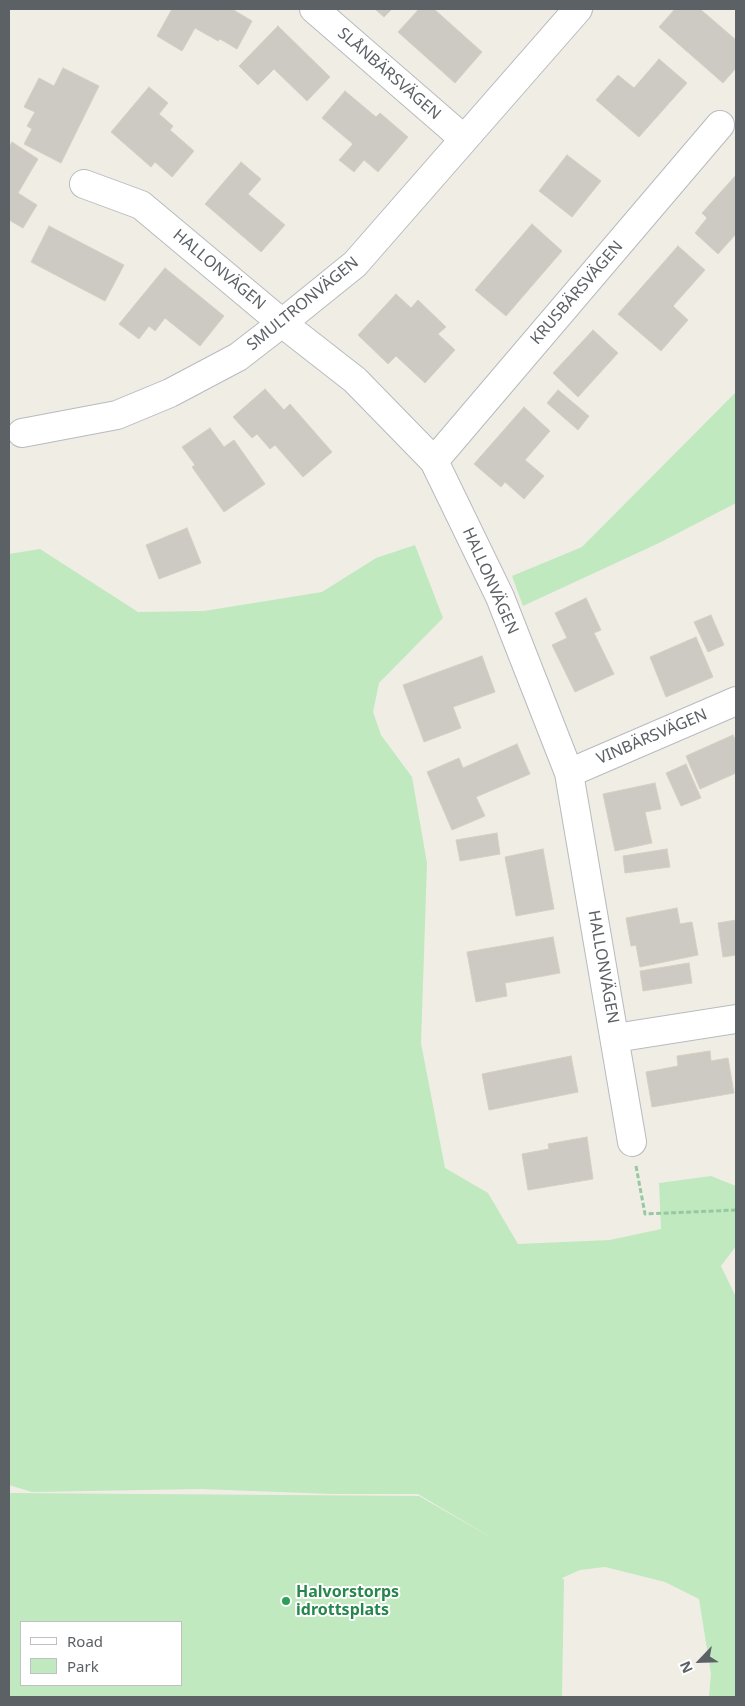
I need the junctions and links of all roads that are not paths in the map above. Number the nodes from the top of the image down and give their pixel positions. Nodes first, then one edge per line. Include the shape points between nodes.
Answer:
1 (314, 9) edge
2 (578, 9) edge
3 (720, 125) dead end
4 (464, 139) junction
5 (84, 184) dead end
6 (282, 323) junction
7 (22, 433) dead end
8 (434, 461) junction
9 (736, 701) edge
10 (569, 773) junction
11 (736, 1019) edge
12 (615, 1038) junction
13 (632, 1142) road end

1 - 4 street, SLÅNBÄRSVÄGEN
2 - 4 street, SMULTRONVÄGEN
3 - 8 street, KRUSBÄRSVÄGEN
4 - 6 street, SMULTRONVÄGEN via 355,264
5 - 6 street, HALLONVÄGEN via 142,205
6 - 7 street, SMULTRONVÄGEN via 238,356 170,393 117,415
6 - 8 street, HALLONVÄGEN via 355,380
8 - 10 street, HALLONVÄGEN via 500,597
9 - 10 street, VINBÄRSVÄGEN
10 - 12 street, HALLONVÄGEN
11 - 12 street
12 - 13 street, HALLONVÄGEN

